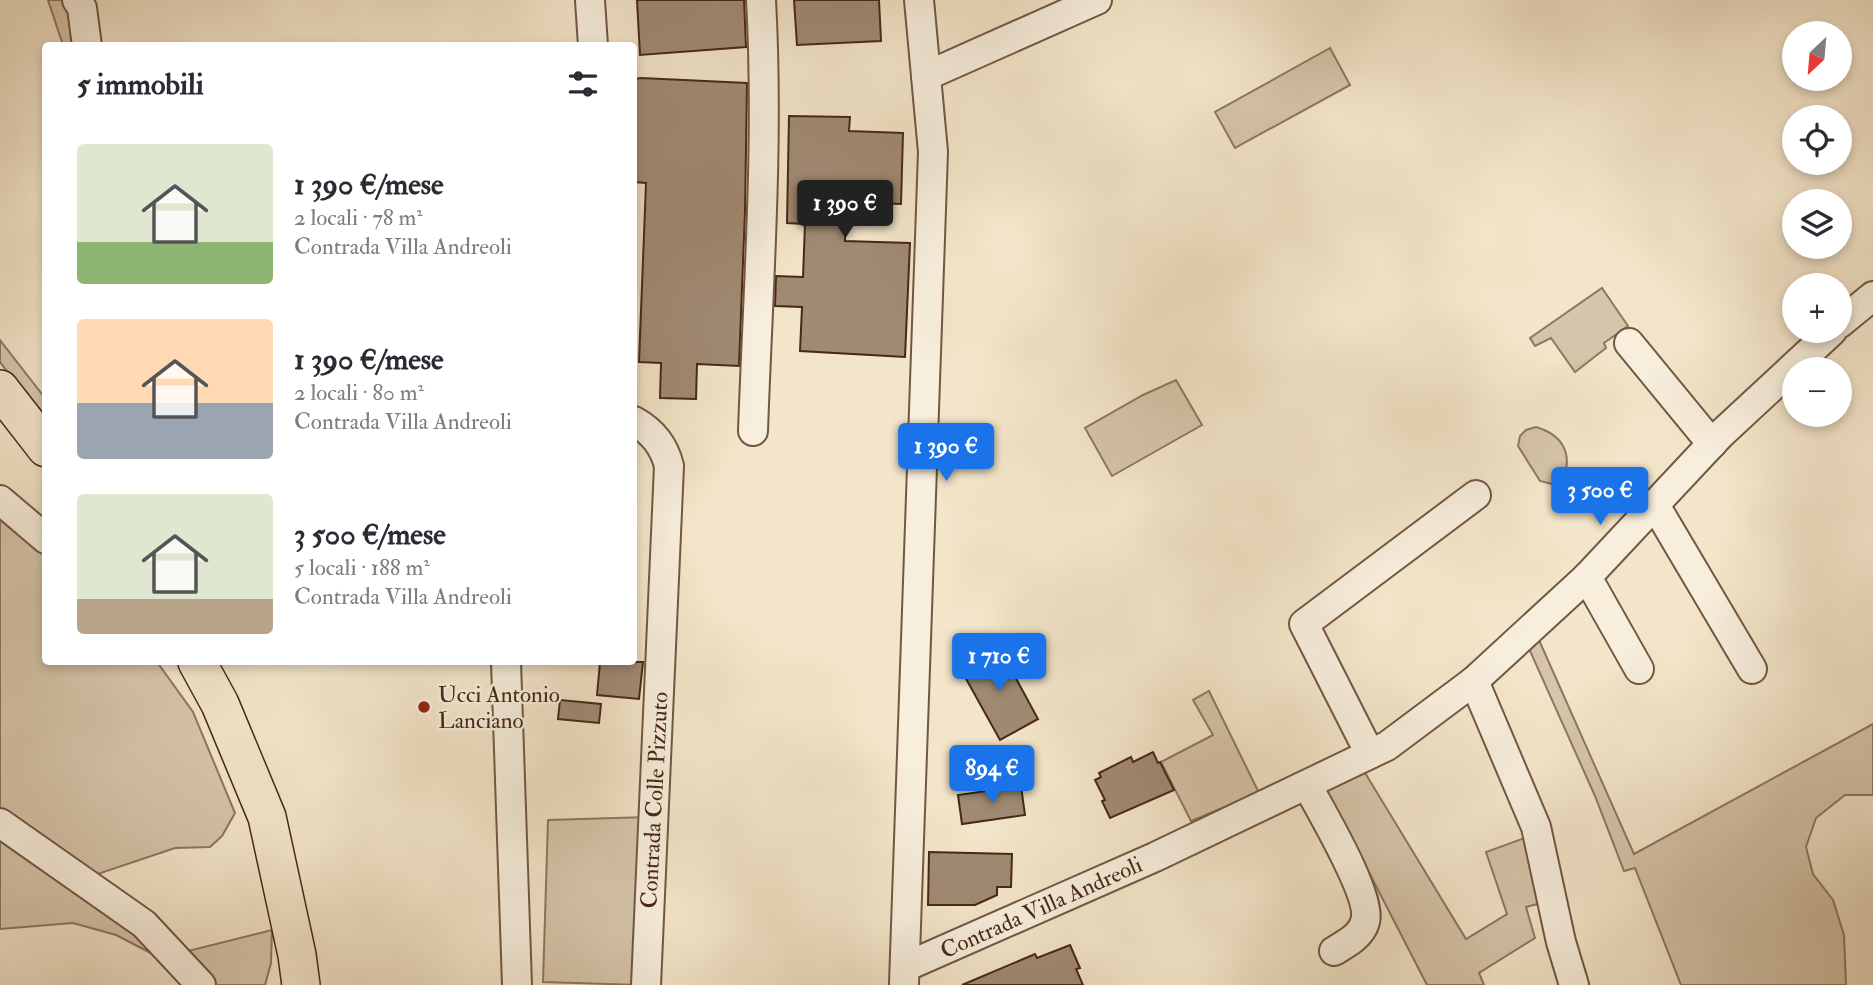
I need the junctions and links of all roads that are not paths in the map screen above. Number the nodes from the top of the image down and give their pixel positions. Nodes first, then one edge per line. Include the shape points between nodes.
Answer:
1 (77, 0) edge
2 (590, 0) edge
3 (761, 0) edge
4 (919, 0) edge
5 (1097, 0) edge
6 (86, 42) edge
7 (593, 42) edge
8 (926, 76) junction
9 (1873, 296) edge
10 (1852, 313) edge
11 (1629, 343) dead end
12 (1819, 343) edge
13 (0, 389) edge
14 (637, 423) edge
15 (753, 431) dead end
16 (42, 443) edge
17 (1712, 443) junction
18 (1476, 495) dead end
19 (0, 500) edge
20 (1654, 505) junction
21 (42, 536) edge
22 (1587, 577) junction
23 (199, 665) edge
24 (506, 665) edge
25 (1639, 669) dead end
26 (1752, 669) dead end
27 (1474, 681) junction
28 (1370, 754) junction
29 (1307, 785) junction
30 (0, 823) edge
31 (1334, 951) dead end
32 (295, 975) edge
33 (904, 976) edge
34 (201, 985) edge
35 (517, 985) edge
36 (646, 985) edge
37 (1574, 985) edge

1 - 6 street
2 - 7 street
3 - 15 street via 762,196
4 - 8 street, Contrada Villa Andreoli
5 - 8 street
8 - 33 street, Contrada Villa Andreoli via 933,152
9 - 10 street
11 - 17 street
12 - 17 street, Contrada Villa Andreoli
13 - 16 main road
14 - 36 street, Contrada Colle Pizzuto via 665,450 669,466
17 - 20 street, Contrada Villa Andreoli
18 - 28 street via 1304,624
19 - 21 street
20 - 22 street, Contrada Villa Andreoli
20 - 26 street
22 - 25 street
22 - 27 street, Contrada Villa Andreoli
23 - 32 main road via 267,817
24 - 35 street
27 - 28 street, Contrada Villa Andreoli
27 - 37 street via 1536,827
28 - 29 street, Contrada Villa Andreoli
29 - 31 street via 1361,891 1367,913 1357,935
29 - 33 street, Contrada Villa Andreoli
30 - 34 street via 144,924

